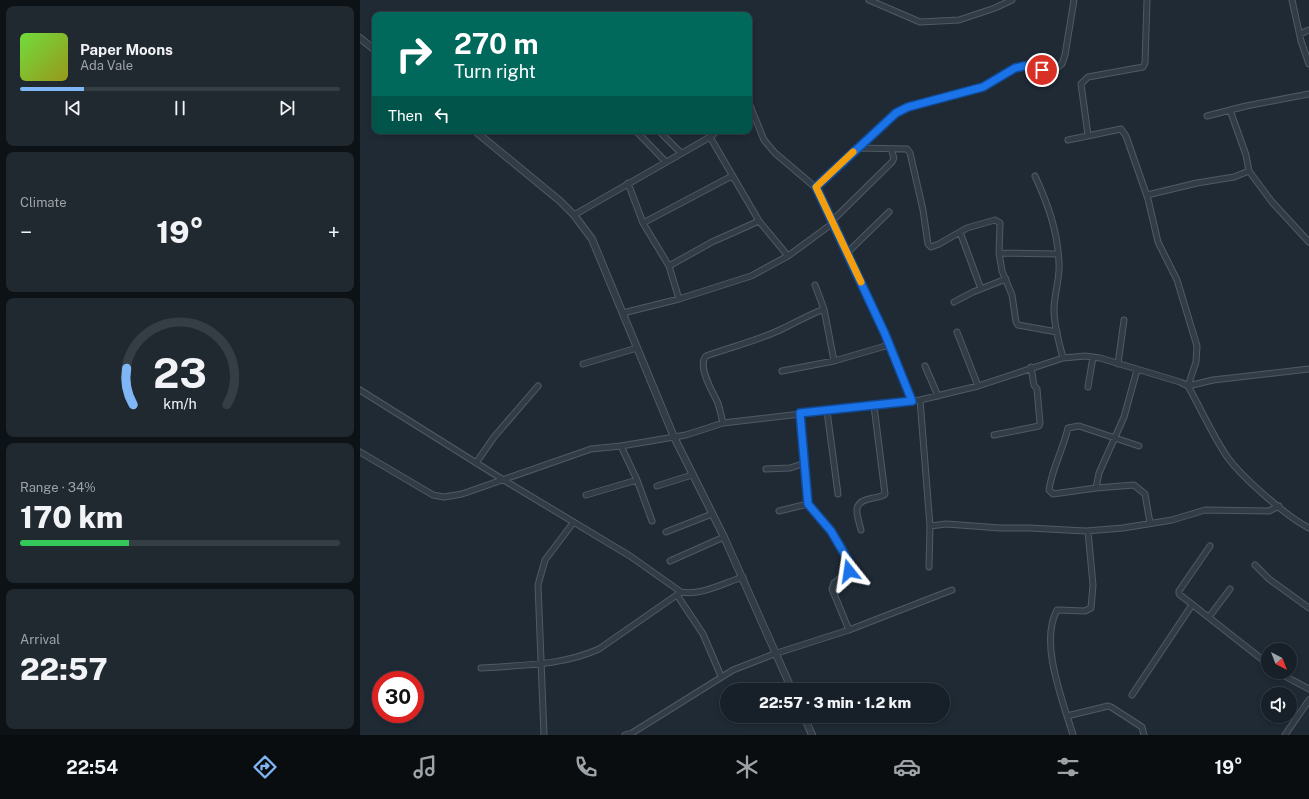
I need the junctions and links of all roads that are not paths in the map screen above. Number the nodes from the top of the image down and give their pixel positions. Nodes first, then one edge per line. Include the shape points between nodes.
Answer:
1 (869, 0) edge
2 (1012, 0) edge
3 (1074, 0) edge
4 (1147, 0) edge
5 (1292, 0) edge
6 (1309, 30) edge
7 (1300, 34) junction
8 (360, 38) edge
9 (372, 48) edge
10 (1309, 64) edge
11 (1309, 94) edge
12 (1230, 110) junction
13 (752, 112) edge
14 (1207, 116) dead end
15 (479, 134) edge
16 (639, 134) edge
17 (662, 134) edge
18 (714, 134) edge
19 (1088, 135) junction
20 (710, 137) junction
21 (1068, 140) dead end
22 (858, 148) junction
23 (891, 149) junction
24 (681, 153) junction
25 (666, 162) junction
26 (1249, 171) junction
27 (732, 176) junction
28 (1035, 176) dead end
29 (628, 183) junction
30 (816, 187) junction
31 (1147, 195) junction
32 (889, 212) dead end
33 (574, 215) junction
34 (759, 221) junction
35 (833, 222) junction
36 (644, 223) junction
37 (960, 232) junction
38 (1309, 242) edge
39 (847, 253) junction
40 (999, 253) junction
41 (1058, 254) junction
42 (788, 256) junction
43 (669, 266) junction
44 (1006, 279) junction
45 (815, 285) dead end
46 (981, 289) junction
47 (679, 299) junction
48 (954, 302) dead end
49 (824, 309) junction
50 (623, 313) junction
51 (1124, 320) dead end
52 (957, 332) dead end
53 (1057, 332) junction
54 (889, 345) junction
55 (637, 348) junction
56 (1093, 357) junction
57 (1064, 358) junction
58 (834, 361) junction
59 (583, 364) dead end
60 (1118, 364) junction
61 (925, 366) dead end
62 (1031, 367) junction
63 (1309, 369) edge
64 (1137, 370) junction
65 (782, 372) dead end
66 (538, 386) dead end
67 (978, 386) junction
68 (1188, 386) junction
69 (1088, 387) dead end
70 (360, 390) edge
71 (938, 396) junction
72 (920, 400) junction
73 (912, 401) junction
74 (874, 406) junction
75 (826, 411) junction
76 (800, 413) junction
77 (723, 423) junction
78 (994, 435) dead end
79 (674, 437) junction
80 (1115, 438) junction
81 (621, 446) junction
82 (1139, 446) dead end
83 (360, 452) edge
84 (476, 463) junction
85 (805, 464) junction
86 (766, 469) dead end
87 (692, 475) junction
88 (502, 479) junction
89 (637, 480) junction
90 (657, 486) dead end
91 (1096, 488) junction
92 (838, 494) dead end
93 (586, 495) dead end
94 (808, 504) junction
95 (1279, 506) junction
96 (779, 511) dead end
97 (712, 514) junction
98 (652, 521) dead end
99 (573, 523) junction
100 (1150, 523) junction
101 (930, 526) junction
102 (1309, 528) edge
103 (861, 530) dead end
104 (1088, 531) junction
105 (666, 532) dead end
106 (724, 537) junction
107 (1210, 546) dead end
108 (670, 561) dead end
109 (1255, 565) dead end
110 (929, 567) dead end
111 (743, 577) junction
112 (1230, 589) dead end
113 (952, 590) dead end
114 (679, 594) junction
115 (1192, 605) junction
116 (1309, 608) edge
117 (1209, 617) junction
118 (849, 630) junction
119 (774, 654) junction
120 (1261, 658) edge
121 (542, 664) junction
122 (481, 668) dead end
123 (721, 676) junction
124 (1290, 679) edge
125 (788, 683) edge
126 (1309, 689) edge
127 (1132, 695) dead end
128 (1309, 700) edge
129 (1067, 716) junction
130 (807, 723) edge
131 (639, 728) junction
132 (544, 735) edge
133 (624, 735) edge
134 (639, 735) edge
135 (812, 735) edge
136 (1073, 735) edge
137 (1144, 735) edge
138 (1285, 735) edge

1 - 2 street via 920,22 959,20
3 - 22 street via 1065,55 1062,64 1054,70 1024,66 1015,68 983,87 908,107 896,113
4 - 19 street via 1146,63 1143,67 1088,77 1081,84
5 - 7 street
6 - 7 street
7 - 10 street
8 - 9 street
11 - 12 street
12 - 14 street
12 - 26 street
13 - 30 street via 775,153
15 - 33 street
16 - 25 street
17 - 24 street
18 - 20 street
19 - 21 street
19 - 31 street via 1121,129 1126,136
20 - 24 street
20 - 27 street
22 - 23 street
22 - 30 street
23 - 35 street via 894,160
23 - 37 street via 907,149 910,153 924,210 928,244 933,247
24 - 25 street
25 - 29 street
26 - 31 street via 1234,177 1197,182
26 - 38 street via 1272,202
27 - 34 street
27 - 36 street
28 - 41 street via 1054,223
29 - 33 street
29 - 36 street
30 - 35 street
31 - 68 street via 1158,242 1177,280 1197,346 1196,362
32 - 39 street
33 - 50 street via 592,239
34 - 42 street
34 - 43 street via 712,242
35 - 39 street
35 - 42 street
36 - 43 street
37 - 40 street via 966,228 998,220
37 - 46 street
39 - 54 street
40 - 41 street
40 - 44 street
41 - 53 street via 1059,282 1054,309
42 - 47 street via 751,276
43 - 47 street
44 - 46 street
44 - 53 street via 1018,325
45 - 49 street
46 - 48 street
47 - 50 street
49 - 58 street
49 - 77 street via 782,329 704,358 703,364 710,388
50 - 55 street
51 - 60 street
52 - 67 street
53 - 57 street
54 - 58 street
54 - 73 street
55 - 59 street
55 - 79 street
56 - 57 street
56 - 60 street
56 - 69 street
57 - 62 street
58 - 65 street
60 - 64 street
61 - 71 street
62 - 67 street
62 - 78 street via 1037,389 1039,426
63 - 68 street via 1213,380
64 - 68 street
64 - 80 street via 1124,417
66 - 84 street via 494,437
67 - 71 street
68 - 95 street via 1228,458
70 - 84 street
71 - 72 street
72 - 73 street
72 - 101 street
73 - 74 street
74 - 75 street
74 - 103 street via 885,494 866,499 857,505
75 - 76 street
75 - 92 street
76 - 77 street
76 - 85 street
77 - 79 street
79 - 81 street
79 - 87 street
80 - 82 street
80 - 91 street
80 - 91 street via 1079,426 1068,428 1052,473 1049,490 1053,494
81 - 88 street via 591,449
81 - 89 street
83 - 88 street via 433,494 444,497 462,494
84 - 88 street
85 - 86 street via 790,468
85 - 94 street
87 - 90 street
87 - 97 street
88 - 99 street
89 - 93 street
89 - 98 street
91 - 100 street via 1134,485 1139,487 1145,494
94 - 96 street
94 - 118 street via 831,531 849,562 849,571 834,583 832,589
95 - 100 street via 1269,511 1205,510 1172,520
95 - 102 street via 1297,522
97 - 105 street
97 - 106 street
99 - 114 street via 630,556
99 - 121 street via 545,560 540,572 538,618
100 - 104 street
101 - 104 street via 946,524
101 - 110 street
104 - 129 street via 1093,585 1091,608 1085,611 1057,610 1050,643 1053,667
106 - 108 street
106 - 111 street
107 - 115 street via 1179,591 1180,596
109 - 116 street via 1269,579
111 - 114 street via 700,591
111 - 119 street
112 - 117 street
113 - 118 street
114 - 121 street via 599,649 557,663
114 - 123 street via 703,634
115 - 117 street
115 - 127 street
117 - 120 street
118 - 119 street
119 - 123 street
119 - 125 street
121 - 122 street
121 - 132 street
123 - 131 street
124 - 126 street
128 - 138 street
129 - 136 street
129 - 137 street via 1108,706 1142,727
130 - 135 street
131 - 133 street
131 - 134 street

